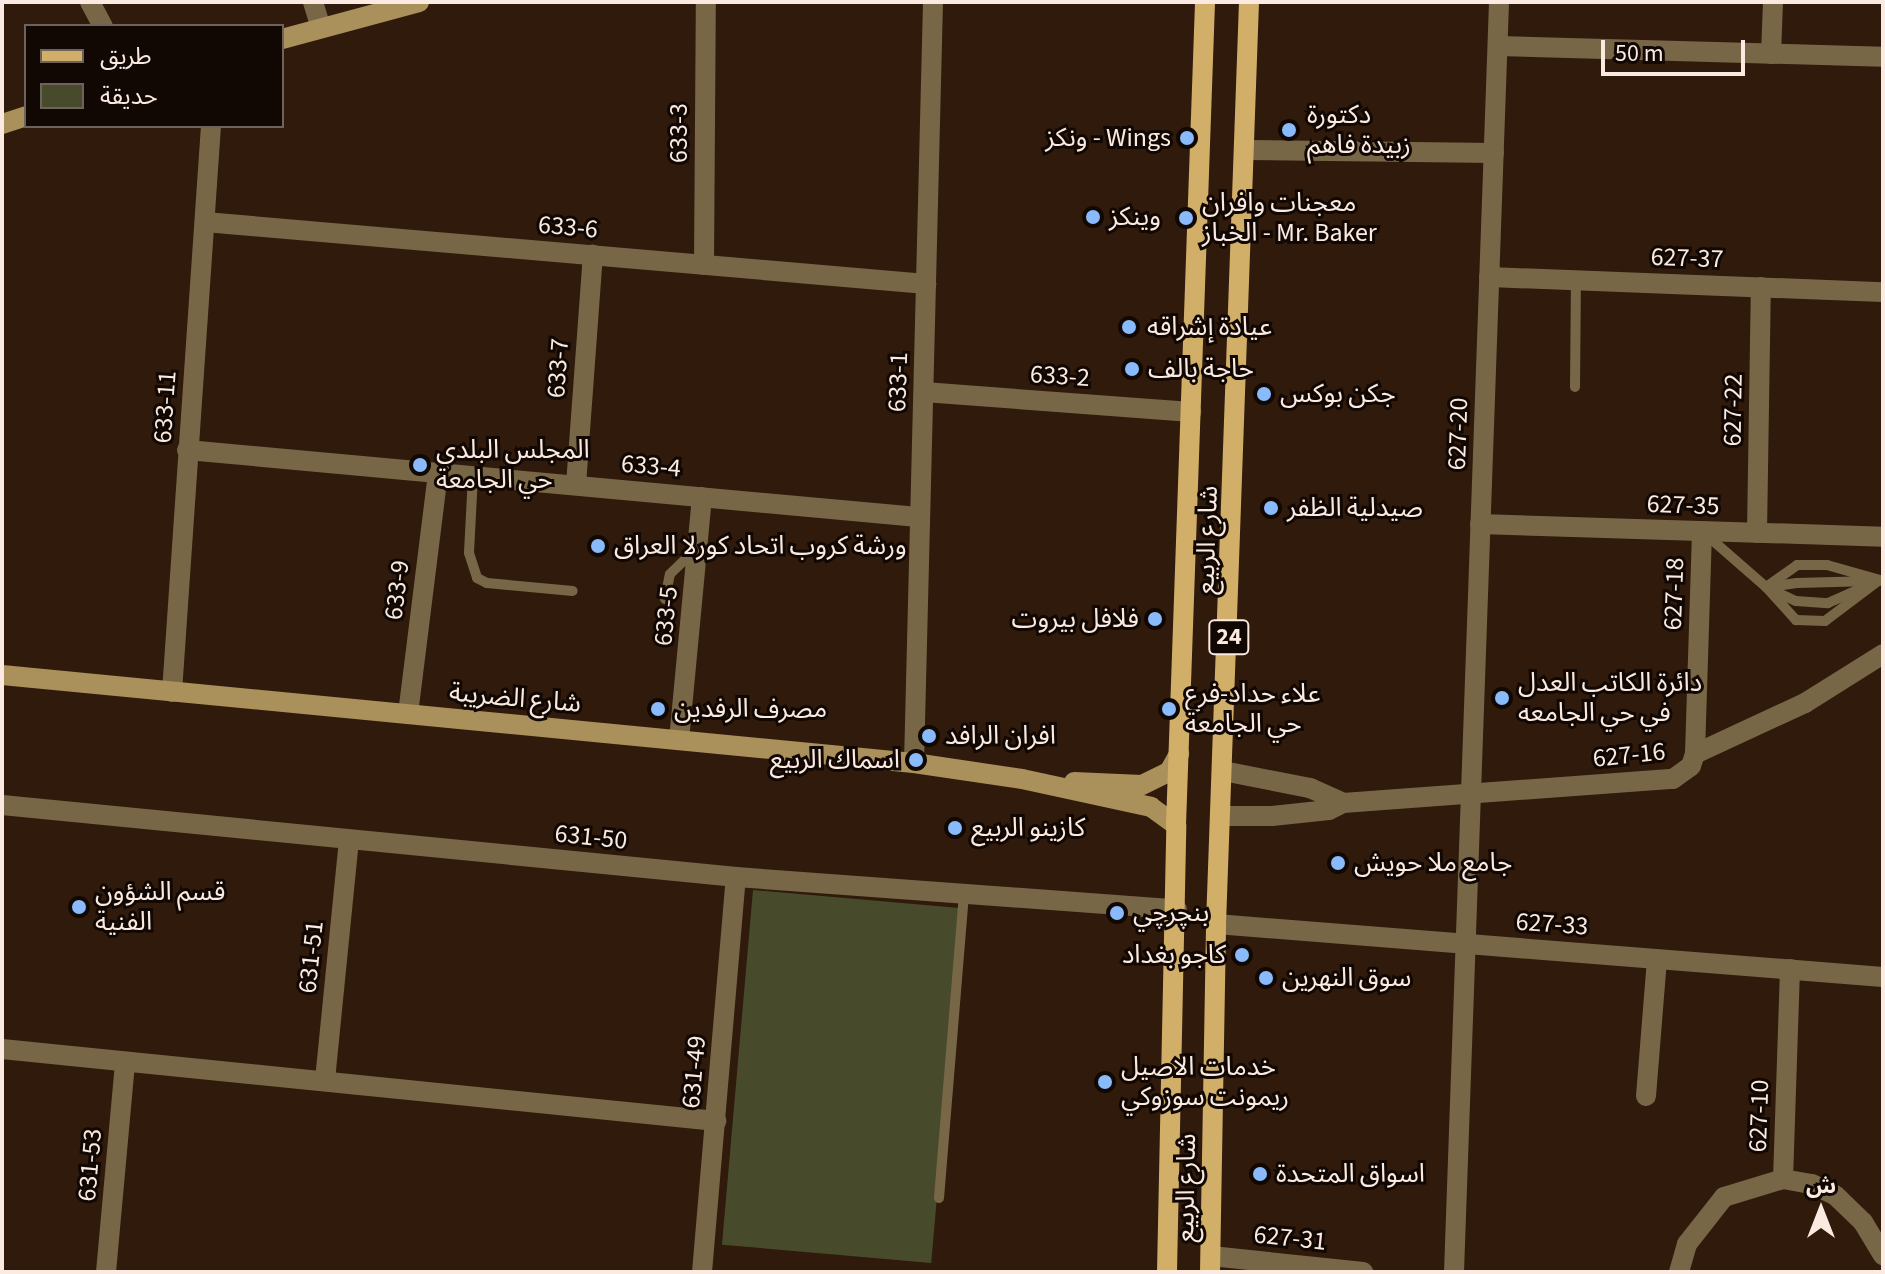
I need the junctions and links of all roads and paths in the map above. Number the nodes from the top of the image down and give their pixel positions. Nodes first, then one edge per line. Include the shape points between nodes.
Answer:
1 (90, 2) edge
2 (313, 2) edge
3 (419, 2) edge
4 (706, 2) edge
5 (933, 2) edge
6 (1205, 2) edge
7 (1249, 2) edge
8 (1499, 2) edge
9 (1773, 2) edge
10 (102, 24) edge
11 (321, 28) junction
12 (284, 38) edge
13 (1498, 46) junction
14 (1771, 54) junction
15 (1883, 57) edge
16 (24, 117) edge
17 (2, 124) edge
18 (211, 128) edge
19 (1245, 150) junction
20 (1494, 153) junction
21 (205, 222) junction
22 (593, 255) junction
23 (704, 265) junction
24 (1489, 277) junction
25 (1576, 280) junction
26 (926, 284) junction
27 (1761, 287) junction
28 (1883, 292) edge
29 (1575, 387) dead end
30 (924, 392) junction
31 (1191, 412) junction
32 (187, 450) junction
33 (438, 473) junction
34 (473, 476) junction
35 (576, 485) junction
36 (702, 497) junction
37 (918, 517) junction
38 (1480, 524) junction
39 (1702, 531) junction
40 (1757, 533) junction
41 (1883, 537) edge
42 (699, 547) junction
43 (1881, 581) edge
44 (1766, 587) junction
45 (573, 591) dead end
46 (665, 599) dead end
47 (1883, 654) edge
48 (2, 675) edge
49 (172, 692) junction
50 (408, 714) junction
51 (679, 740) junction
52 (1179, 754) junction
53 (1695, 754) junction
54 (914, 763) junction
55 (1223, 771) junction
56 (1022, 779) junction
57 (1471, 794) junction
58 (1343, 803) junction
59 (2, 805) edge
60 (1222, 816) junction
61 (1176, 825) junction
62 (349, 840) junction
63 (736, 877) junction
64 (964, 895) junction
65 (1177, 909) junction
66 (1216, 924) junction
67 (1466, 943) junction
68 (1657, 959) junction
69 (1790, 969) junction
70 (1883, 977) edge
71 (2, 1049) edge
72 (125, 1062) junction
73 (325, 1080) junction
74 (1646, 1096) dead end
75 (716, 1121) junction
76 (1783, 1179) junction
77 (939, 1198) dead end
78 (1883, 1255) edge
79 (1210, 1264) edge
80 (106, 1272) edge
81 (702, 1272) edge
82 (1167, 1272) edge
83 (1363, 1272) edge
84 (1454, 1272) edge
85 (1679, 1272) edge

1 - 10 street
2 - 11 street
3 - 11 street
4 - 23 street, 633-3
5 - 26 street, 633-1
6 - 31 main road, شارع الربيع / 24
7 - 19 main road, شارع الربيع / 24
8 - 13 street, 627-20
9 - 14 street
11 - 12 street
13 - 14 street
13 - 20 street, 627-20
14 - 15 street
16 - 17 street
18 - 21 street, 633-11
19 - 20 street
19 - 55 main road, شارع الربيع / 24
20 - 24 street, 627-20
21 - 22 street, 633-6
21 - 32 street, 633-11
22 - 23 street, 633-6
22 - 35 street, 633-7
23 - 26 street, 633-6
24 - 25 street, 627-37
24 - 38 street, 627-20
25 - 27 street, 627-37
25 - 29 lane
26 - 30 street, 633-1
27 - 28 street, 627-37
27 - 40 street, 627-22
30 - 31 street, 633-2
30 - 37 street, 633-1
31 - 52 main road, شارع الربيع / 24
32 - 33 street, 633-4
32 - 49 street, 633-11
33 - 34 street, 633-4
33 - 50 street, 633-9
34 - 35 street, 633-4
34 - 45 lane via 469,553 477,578
35 - 36 street, 633-4
36 - 37 street, 633-4
36 - 42 street, 633-5
37 - 54 street, 633-1
38 - 39 street, 627-35
38 - 57 street, 627-20
39 - 40 street, 627-35
39 - 44 lane
39 - 53 street, 627-18
40 - 41 street, 627-35
42 - 46 lane via 670,574
42 - 51 street, 633-5
43 - 44 lane
43 - 44 lane via 1828,603 1796,601
43 - 44 lane via 1827,565 1797,565
43 - 44 lane via 1825,621 1796,620
47 - 53 street, 627-16 via 1805,703
48 - 49 street, شارع الضريبة
49 - 50 street, شارع الضريبة
50 - 51 street, شارع الضريبة
51 - 54 street, شارع الضريبة
52 - 56 street, شارع الضريبة via 1169,772 1142,785
52 - 61 main road, شارع الربيع / 24
53 - 57 street, 627-16 via 1691,766 1673,779
54 - 56 street, شارع الضريبة
55 - 58 street, 627-16 via 1310,788
55 - 60 main road, شارع الربيع / 24
56 - 61 street, شارع الضريبة via 1151,807
57 - 58 street, 627-16
57 - 67 street, 627-20
58 - 60 street, 627-16 via 1312,812
59 - 62 street, 631-50
60 - 66 main road, شارع الربيع / 24
61 - 65 main road, شارع الربيع / 24
62 - 63 street, 631-50
62 - 73 street, 631-51
63 - 64 street, 631-50
63 - 75 street, 631-49
64 - 65 street, 631-50
64 - 77 lane
65 - 82 main road, شارع الربيع / 24
66 - 67 street, 627-33
66 - 79 main road, شارع الربيع / 24
67 - 68 street, 627-33
67 - 84 street, 627-20
68 - 69 street, 627-33
68 - 74 street
69 - 70 street, 627-33
69 - 76 street, 627-10
71 - 72 street
72 - 73 street
72 - 80 street, 631-53
73 - 75 street
75 - 81 street, 631-49
76 - 78 street, 627-10 via 1835,1195 1863,1222
76 - 85 street via 1724,1197 1687,1244
79 - 83 street, 627-31

